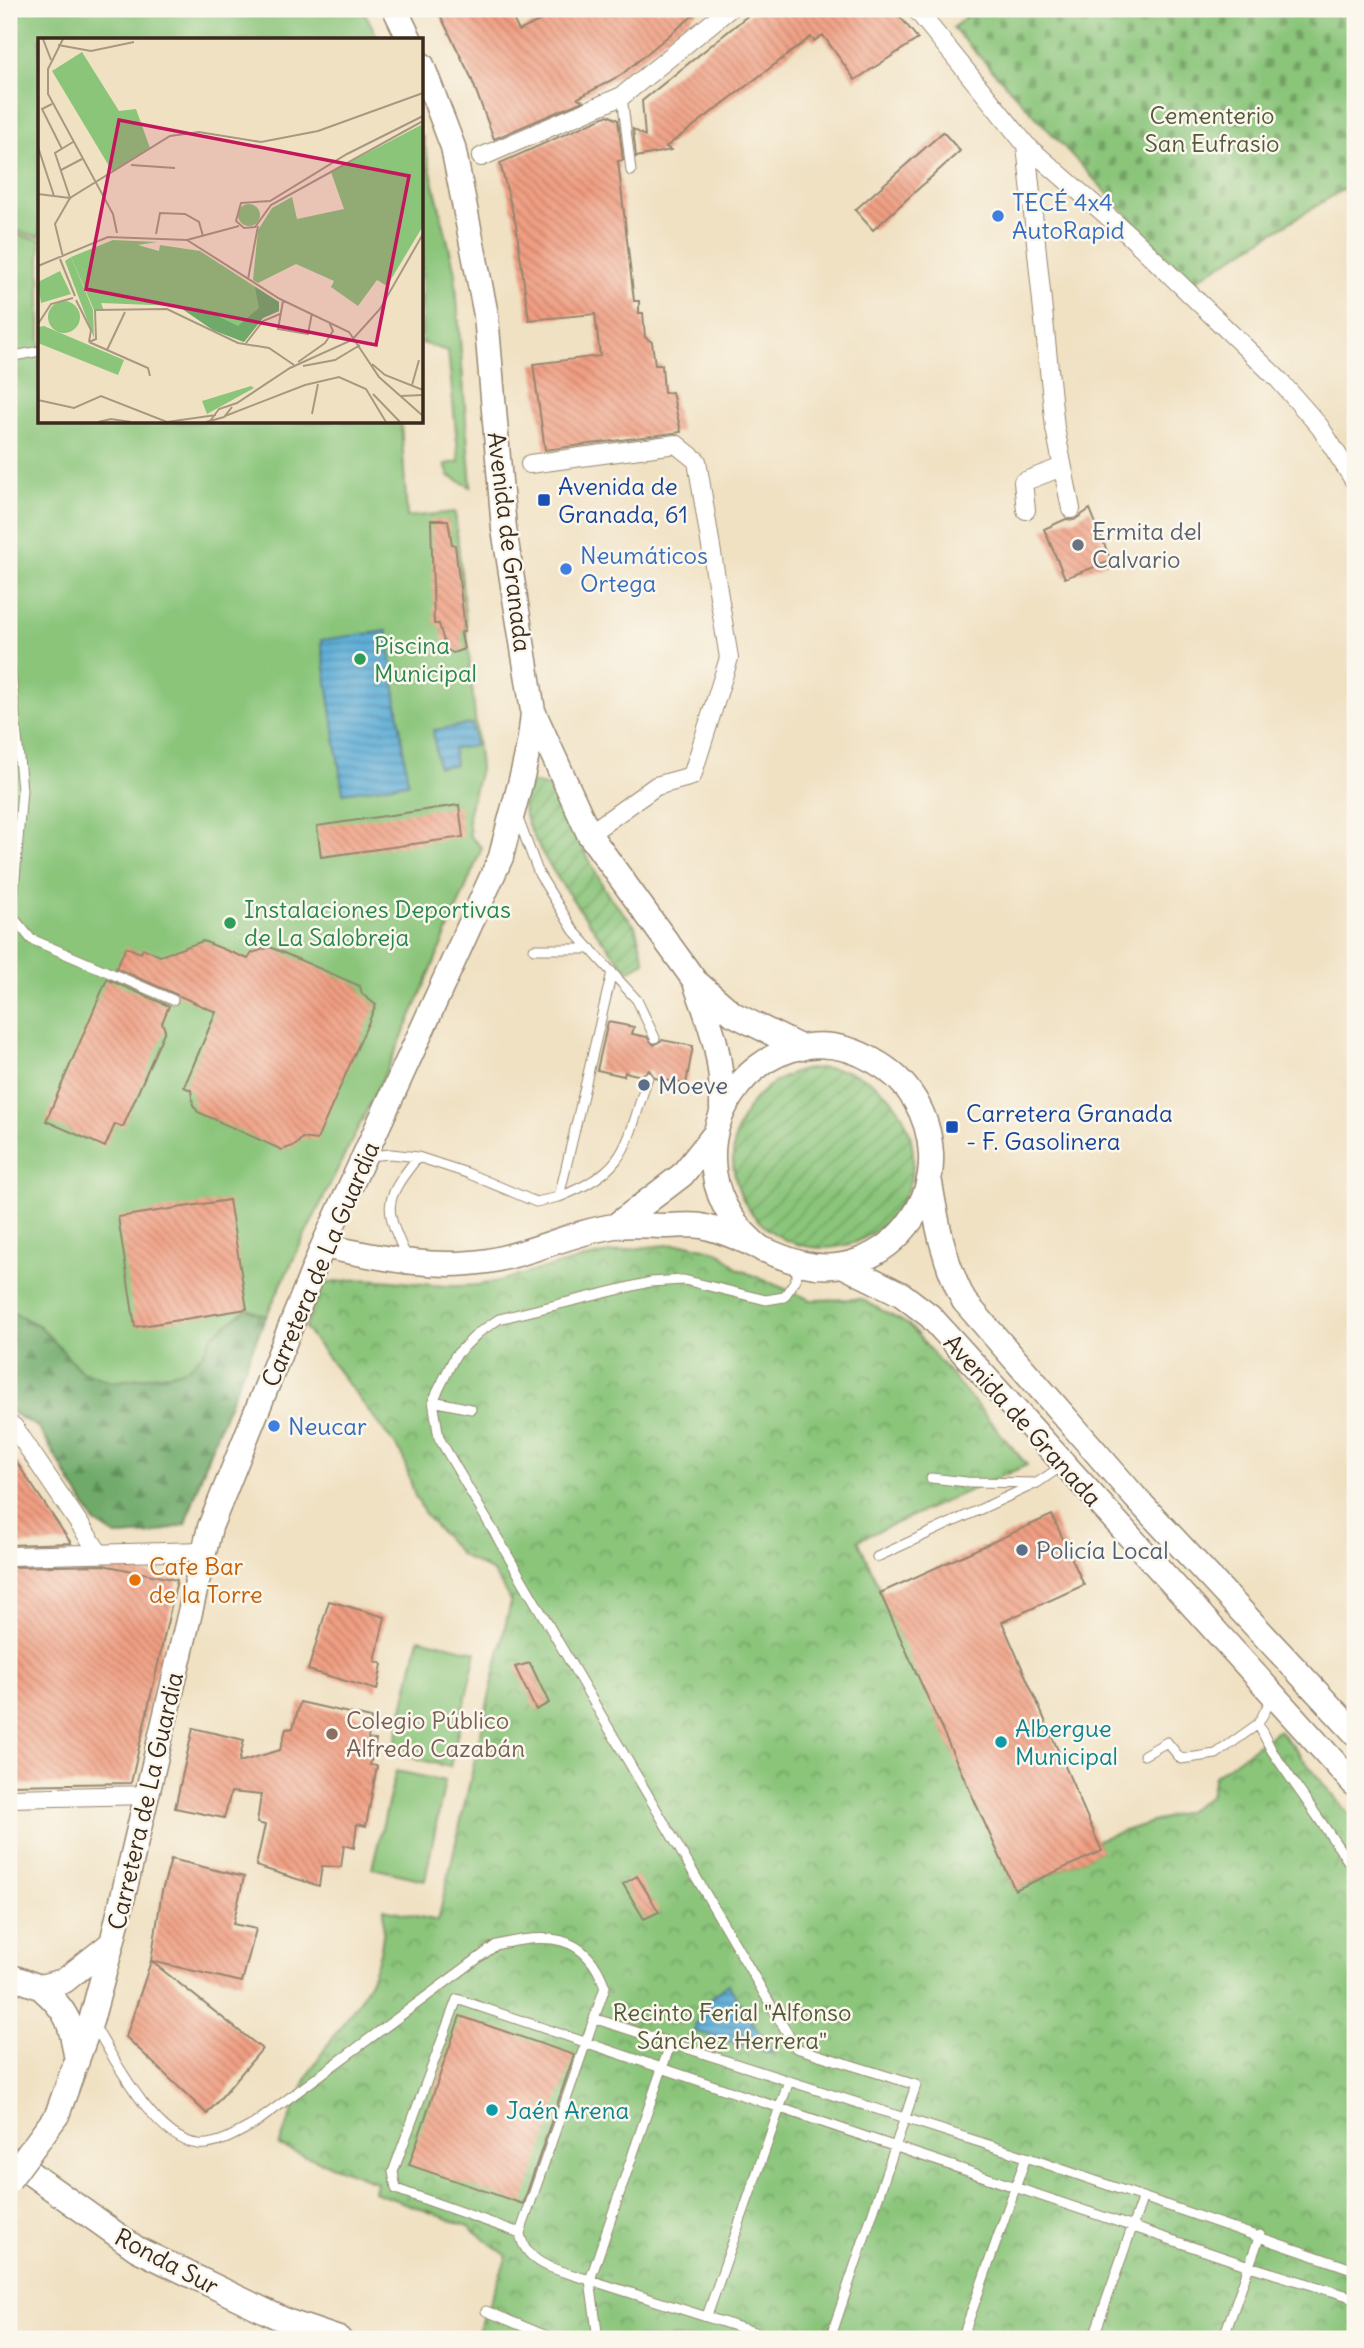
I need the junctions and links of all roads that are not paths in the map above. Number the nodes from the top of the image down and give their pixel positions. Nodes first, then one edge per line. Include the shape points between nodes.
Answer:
1 (395, 9) edge
2 (729, 9) edge
3 (916, 9) edge
4 (409, 38) edge
5 (424, 70) edge
6 (622, 96) junction
7 (1026, 145) junction
8 (481, 157) dead end
9 (631, 171) dead end
10 (38, 351) edge
11 (9, 357) edge
12 (530, 464) dead end
13 (1062, 467) junction
14 (1355, 482) edge
15 (1071, 509) dead end
16 (1026, 510) dead end
17 (9, 652) edge
18 (533, 711) junction
19 (512, 804) junction
20 (589, 834) junction
21 (534, 949) dead end
22 (591, 949) junction
23 (612, 972) junction
24 (695, 981) junction
25 (173, 1000) dead end
26 (655, 1038) dead end
27 (802, 1048) junction
28 (648, 1077) dead end
29 (722, 1110) junction
30 (714, 1135) junction
31 (366, 1156) junction
32 (418, 1157) junction
33 (929, 1179) junction
34 (559, 1197) junction
35 (615, 1226) junction
36 (323, 1246) junction
37 (763, 1250) junction
38 (409, 1263) junction
39 (800, 1265) junction
40 (842, 1265) junction
41 (433, 1401) junction
42 (471, 1409) dead end
43 (9, 1424) edge
44 (1063, 1465) junction
45 (931, 1478) dead end
46 (1037, 1483) junction
47 (204, 1551) junction
48 (99, 1553) junction
49 (9, 1556) edge
50 (877, 1557) dead end
51 (1276, 1694) junction
52 (1258, 1724) junction
53 (1355, 1733) edge
54 (1144, 1755) dead end
55 (1355, 1785) edge
56 (149, 1795) junction
57 (9, 1798) edge
58 (1355, 1871) edge
59 (112, 1943) junction
60 (9, 1976) edge
61 (40, 1986) junction
62 (596, 2020) junction
63 (92, 2021) junction
64 (587, 2043) junction
65 (670, 2045) junction
66 (77, 2061) junction
67 (661, 2068) junction
68 (789, 2081) junction
69 (780, 2108) junction
70 (902, 2118) junction
71 (893, 2146) junction
72 (1027, 2157) junction
73 (9, 2158) edge
74 (9, 2179) edge
75 (1014, 2187) junction
76 (1142, 2199) junction
77 (1131, 2226) junction
78 (520, 2233) junction
79 (1259, 2235) junction
80 (1248, 2266) junction
81 (1355, 2270) edge
82 (590, 2280) junction
83 (1355, 2298) edge
84 (486, 2311) dead end
85 (707, 2316) junction
86 (339, 2339) edge
87 (554, 2339) edge
88 (598, 2339) edge
89 (776, 2339) edge
90 (830, 2339) edge
91 (962, 2339) edge
92 (1093, 2339) edge
93 (1223, 2339) edge

1 - 4 street
2 - 6 street
3 - 7 street
5 - 18 street, Avenida de Granada via 453,147 486,315 505,529
6 - 8 street
6 - 9 lane
7 - 13 street
7 - 14 street via 1129,235 1279,380 1320,427
10 - 11 lane
12 - 20 street via 676,444 697,461 729,658 692,776 656,786
13 - 15 street
13 - 16 street via 1023,482
17 - 25 lane via 22,790 12,916 31,939
18 - 19 street, Carretera de La Guardia via 530,749
18 - 20 street, Avenida de Granada
19 - 22 lane via 539,874 574,931
19 - 31 street, Carretera de La Guardia via 501,857
20 - 24 street, Avenida de Granada
21 - 22 lane
22 - 23 lane
23 - 26 lane via 637,1000
23 - 34 lane
24 - 27 street, Avenida de Granada via 733,1014
24 - 29 street, Avenida de Granada via 718,1043
27 - 29 street via 755,1069
27 - 33 street via 855,1052 900,1080 927,1126
28 - 34 lane via 620,1159 592,1185
29 - 30 street
30 - 35 street via 682,1175
30 - 37 street via 712,1164 717,1192 735,1224
31 - 32 lane
31 - 36 street, Carretera de La Guardia
32 - 34 lane via 536,1202
32 - 38 lane via 394,1188 388,1208 394,1234
33 - 40 street via 918,1210 898,1236 873,1254
33 - 53 street, Avenida de Granada via 938,1237 964,1301 1134,1496
35 - 37 street via 700,1226
35 - 38 street via 489,1261
36 - 38 street
36 - 47 street, Carretera de La Guardia
37 - 39 street
39 - 40 street
39 - 41 lane via 784,1297 766,1300 684,1280 650,1282 499,1318 455,1356
40 - 44 street, Avenida de Granada via 901,1294 930,1316
41 - 42 lane
41 - 70 lane via 439,1438 796,2048 916,2085
43 - 48 street
44 - 46 lane
44 - 51 street, Avenida de Granada
45 - 46 lane
46 - 50 lane
47 - 48 street
47 - 56 street, Carretera de La Guardia
48 - 49 street
51 - 52 lane
51 - 55 street, Avenida de Granada
52 - 54 lane via 1216,1754 1181,1759 1167,1742
52 - 58 lane
56 - 57 street
56 - 59 street, Carretera de La Guardia
59 - 61 street via 65,1981
59 - 63 street, Carretera de La Guardia
60 - 61 street
61 - 66 street via 61,2005 72,2030
62 - 63 lane via 605,1987 584,1950 558,1938 528,1937 496,1945 254,2124 200,2145 182,2140 161,2124 120,2070
62 - 64 lane
62 - 65 lane
63 - 66 street, Carretera de La Guardia
64 - 67 lane
64 - 78 lane
64 - 78 lane via 457,1999 393,2172 396,2189
65 - 67 lane
65 - 68 lane
66 - 74 street, Carretera de La Guardia, bridge via 57,2115
67 - 69 lane
67 - 82 lane
68 - 69 lane
68 - 70 lane
69 - 71 lane
69 - 85 lane
70 - 71 lane
70 - 72 lane
71 - 75 lane
71 - 90 lane
72 - 75 lane
72 - 76 lane
73 - 86 street, Ronda Sur via 136,2249 286,2321
75 - 77 lane
75 - 91 lane
76 - 77 lane
76 - 79 lane
77 - 80 lane
77 - 92 lane
78 - 82 lane via 522,2247 540,2263
79 - 80 lane
79 - 81 lane
80 - 83 lane
80 - 93 lane
82 - 85 lane
82 - 88 lane
84 - 87 lane
85 - 89 lane

